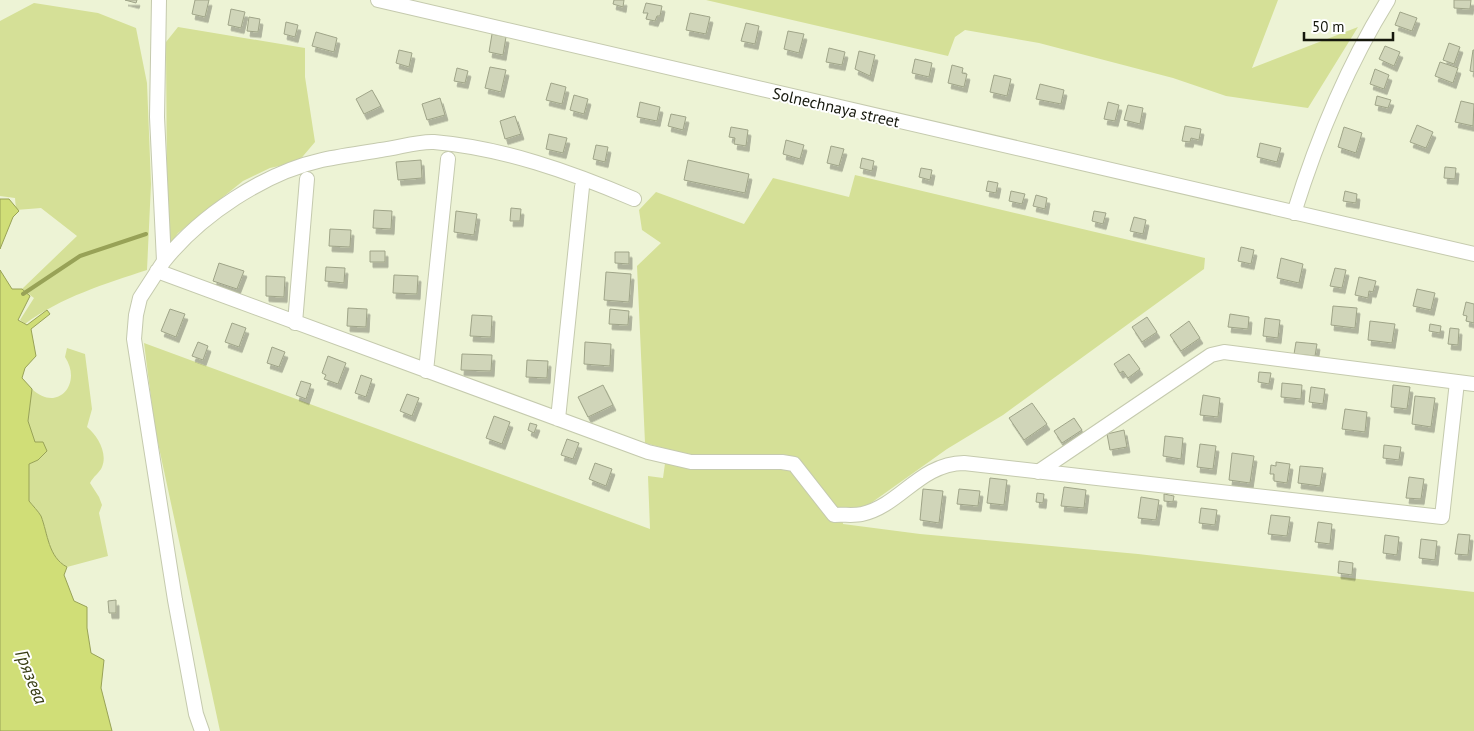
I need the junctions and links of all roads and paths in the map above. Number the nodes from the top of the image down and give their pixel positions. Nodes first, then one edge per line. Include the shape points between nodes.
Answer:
1 (159, 0) edge
2 (378, 0) edge
3 (1388, 0) edge
4 (448, 159) dead end
5 (307, 179) dead end
6 (582, 187) dead end
7 (634, 199) dead end
8 (1294, 212) junction
9 (1474, 254) edge
10 (161, 266) junction
11 (296, 323) junction
12 (426, 370) junction
13 (1456, 382) junction
14 (1474, 384) edge
15 (558, 419) junction
16 (1038, 472) junction
17 (202, 731) edge

1 - 10 street via 157,117
2 - 8 street, Solnechnaya street
3 - 8 street via 1370,29 1314,150
4 - 12 street
5 - 11 street
6 - 15 street
7 - 10 street via 584,178 519,158 431,142 320,160 262,181 205,220
8 - 9 street, Solnechnaya street
10 - 11 street
10 - 17 street via 140,298 134,339 175,600
11 - 12 street
12 - 15 street
13 - 14 street
13 - 16 street via 1224,352 1211,355
13 - 16 street via 1442,517
15 - 16 street via 648,452 691,462 794,464 834,515 861,514 882,504 932,470 948,464

